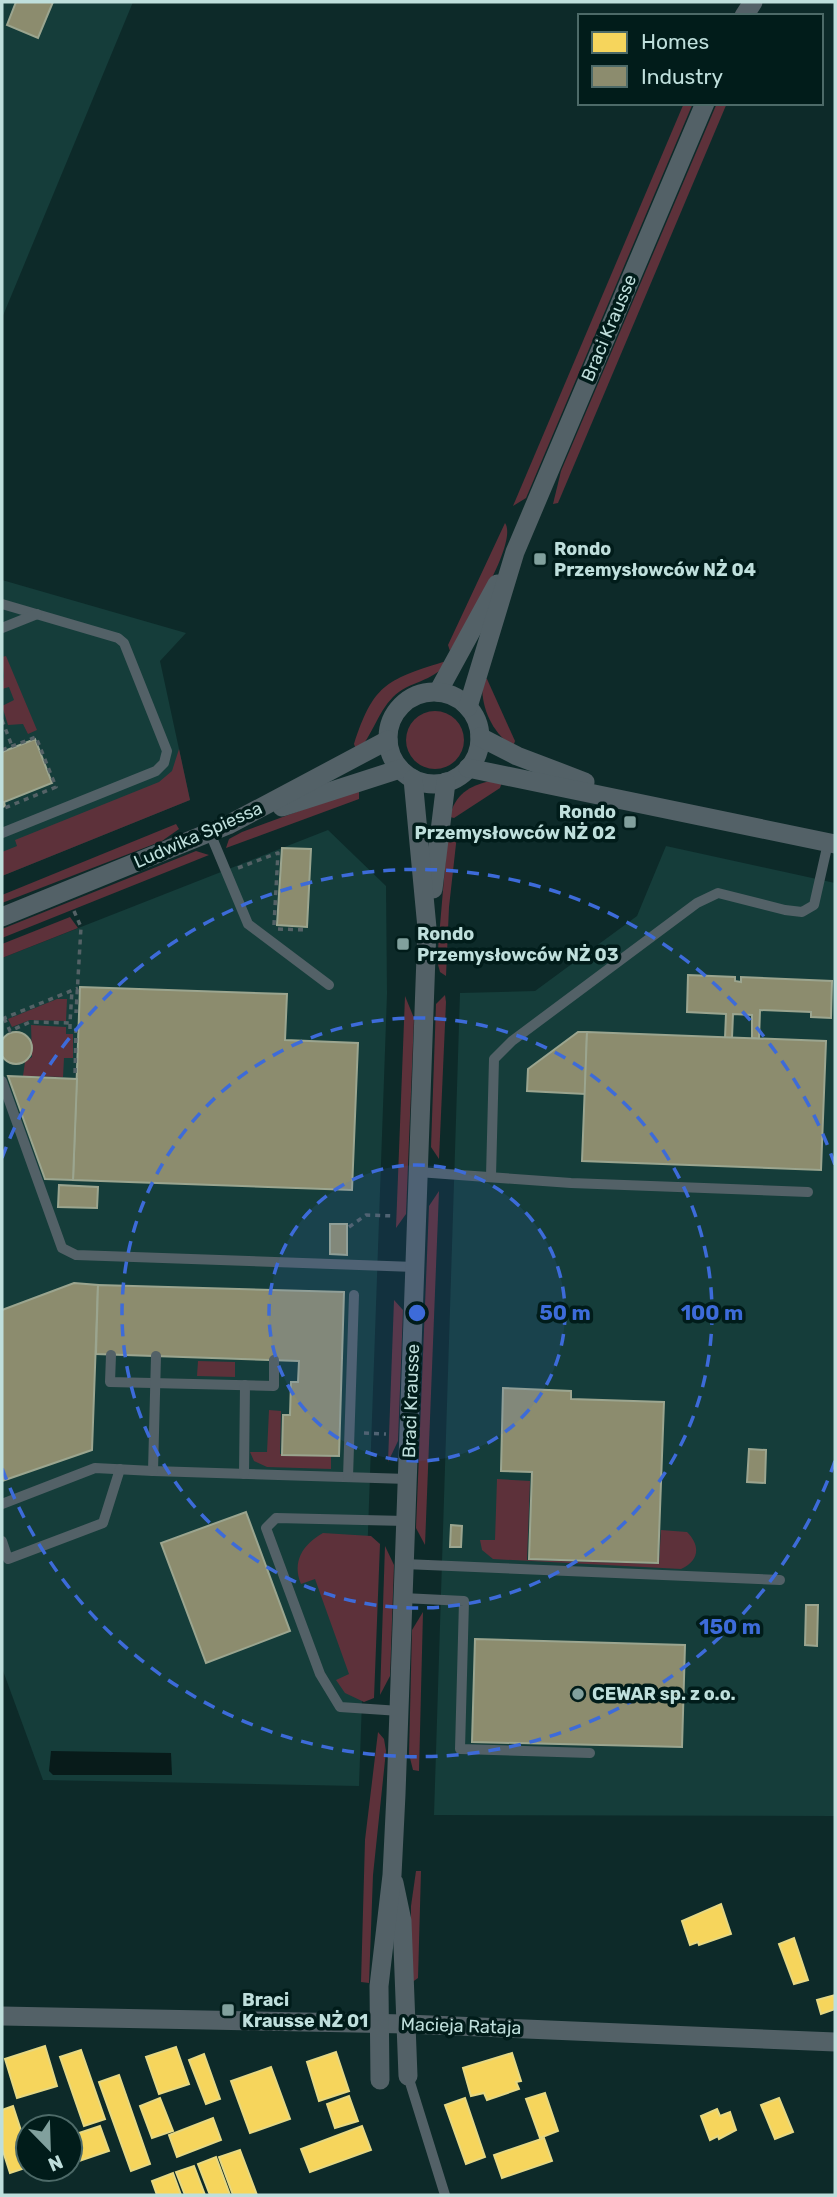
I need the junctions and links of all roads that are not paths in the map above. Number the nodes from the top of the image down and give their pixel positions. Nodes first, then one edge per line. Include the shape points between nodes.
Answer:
1 (704, 105) edge
2 (514, 552) junction
3 (2, 604) edge
4 (38, 614) junction
5 (2, 628) edge
6 (438, 692) junction
7 (468, 707) junction
8 (480, 737) junction
9 (388, 740) junction
10 (468, 768) junction
11 (407, 774) junction
12 (446, 782) junction
13 (642, 803) junction
14 (219, 829) junction
15 (2, 833) edge
16 (832, 843) edge
17 (2, 917) edge
18 (428, 928) junction
19 (329, 985) dead end
20 (2, 1081) edge
21 (418, 1172) junction
22 (491, 1176) junction
23 (808, 1192) dead end
24 (415, 1267) junction
25 (354, 1295) dead end
26 (111, 1355) dead end
27 (156, 1356) dead end
28 (274, 1360) dead end
29 (155, 1382) junction
30 (245, 1385) junction
31 (120, 1469) junction
32 (153, 1471) junction
33 (244, 1474) junction
34 (348, 1477) junction
35 (408, 1479) junction
36 (2, 1504) edge
37 (406, 1521) junction
38 (2, 1541) edge
39 (404, 1564) junction
40 (780, 1580) dead end
41 (404, 1598) junction
42 (400, 1712) junction
43 (590, 1753) dead end
44 (392, 1875) junction
45 (2, 2016) edge
46 (379, 2024) junction
47 (406, 2024) junction
48 (835, 2042) edge
49 (408, 2076) joint
50 (380, 2080) dead end
51 (445, 2195) edge

1 - 2 street, Braci Krausse
2 - 6 street, Braci Krausse
2 - 7 street, Braci Krausse
3 - 4 lane
4 - 5 lane
4 - 15 lane via 113,635 124,643 164,738 166,758 156,771
6 - 7 street
6 - 9 street via 407,701 393,718
7 - 8 street
8 - 10 street
8 - 13 street via 517,756
9 - 11 street
9 - 14 street, Ludwika Spiessa
10 - 12 street
10 - 13 street
11 - 12 street via 435,784
11 - 14 street
11 - 18 street, Braci Krausse
12 - 18 street, Braci Krausse
13 - 16 street
14 - 17 street, Ludwika Spiessa
14 - 19 lane via 226,872 248,924
16 - 22 lane via 814,905 802,912 785,910 718,893 697,903 503,1050 494,1059
18 - 21 street, Braci Krausse
20 - 24 lane via 62,1248 76,1255
21 - 22 lane
21 - 24 street, Braci Krausse
22 - 23 lane
24 - 35 street, Braci Krausse
25 - 34 lane
26 - 29 lane via 110,1381
27 - 29 lane
28 - 30 lane via 274,1386
29 - 30 lane
29 - 32 lane
30 - 33 lane
31 - 32 lane
31 - 36 lane via 95,1468
31 - 38 lane via 103,1523 8,1559
32 - 33 lane
33 - 34 lane
34 - 35 lane
35 - 37 street, Braci Krausse
37 - 39 street, Braci Krausse
37 - 42 lane via 276,1518 266,1528 320,1674 340,1707
39 - 40 lane
39 - 41 street, Braci Krausse
41 - 42 street, Braci Krausse
41 - 43 lane via 464,1601 460,1749
42 - 44 street, Braci Krausse
44 - 46 street, Braci Krausse
44 - 47 street, Braci Krausse via 402,1922
45 - 46 street, Macieja Rataja
46 - 47 street, Macieja Rataja
46 - 50 street, Braci Krausse
47 - 48 street, Macieja Rataja
47 - 49 street, Braci Krausse
49 - 51 lane

